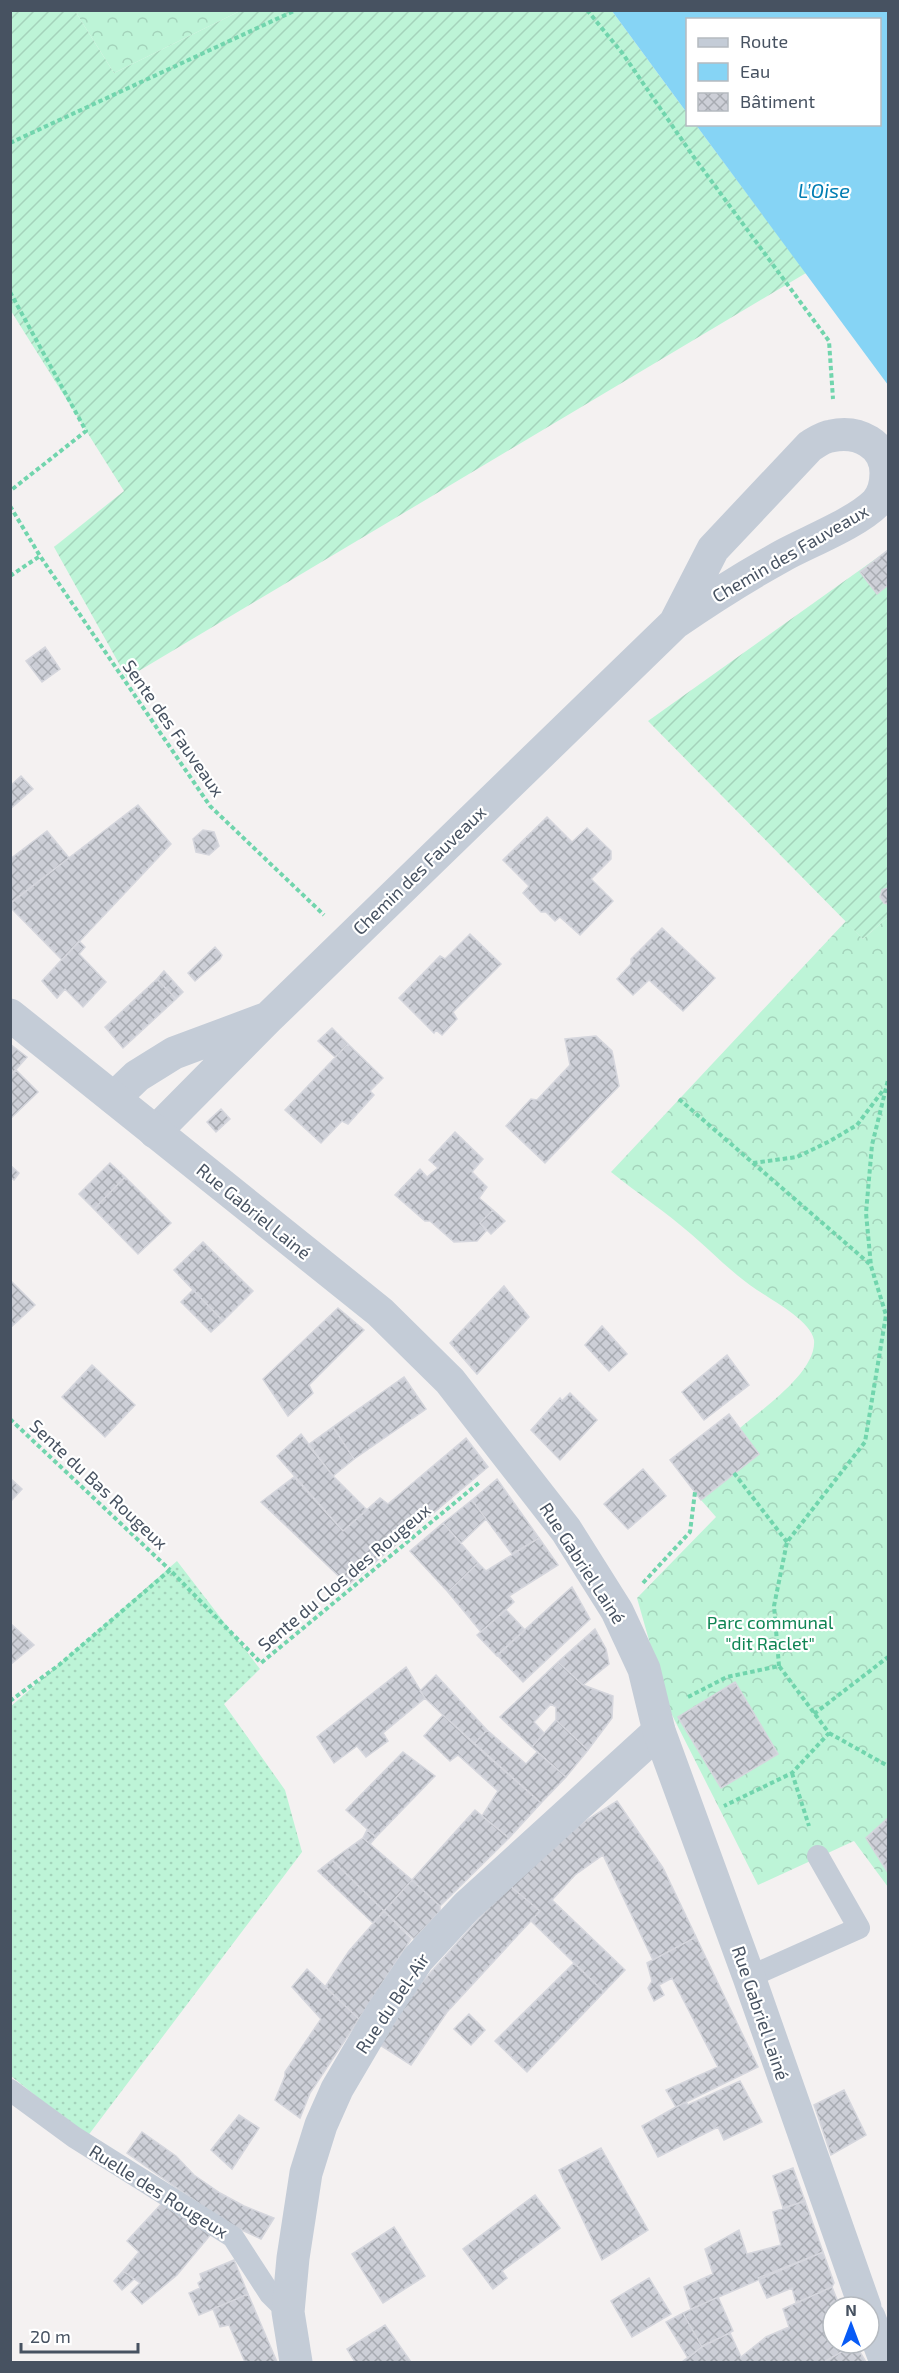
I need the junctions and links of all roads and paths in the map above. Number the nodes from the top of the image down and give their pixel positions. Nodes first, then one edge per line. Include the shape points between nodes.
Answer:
1 (296, 10) edge
2 (587, 10) edge
3 (10, 143) edge
4 (10, 292) edge
5 (835, 435) junction
6 (10, 491) edge
7 (10, 506) edge
8 (40, 556) junction
9 (10, 576) edge
10 (675, 623) junction
11 (348, 939) junction
12 (10, 1015) edge
13 (268, 1018) junction
14 (888, 1080) edge
15 (886, 1086) junction
16 (114, 1098) junction
17 (679, 1099) dead end
18 (155, 1132) junction
19 (753, 1163) junction
20 (871, 1266) junction
21 (887, 1317) edge
22 (10, 1419) edge
23 (510, 1456) junction
24 (734, 1473) dead end
25 (695, 1492) dead end
26 (787, 1542) junction
27 (170, 1570) junction
28 (637, 1588) dead end
29 (888, 1657) edge
30 (779, 1666) junction
31 (10, 1701) edge
32 (678, 1702) dead end
33 (814, 1714) junction
34 (659, 1731) junction
35 (830, 1733) junction
36 (888, 1766) edge
37 (792, 1773) junction
38 (719, 1808) dead end
39 (818, 1856) joint
40 (749, 1977) junction
41 (10, 2090) edge
42 (862, 2295) edge
43 (288, 2312) junction
44 (296, 2362) edge

1 - 3 path
2 - 5 path via 623,54 829,341
4 - 6 path via 86,431
5 - 10 street, Chemin des Fauveaux via 810,446 713,549
5 - 10 street, Chemin des Fauveaux via 857,436 881,451 886,478 877,502 738,580
7 - 8 path, Sente des Fauveaux
8 - 9 path
8 - 11 path, Sente des Fauveaux via 210,806
10 - 11 street, Chemin des Fauveaux
11 - 13 street, Chemin des Fauveaux
12 - 16 street, Rue Gabriel Lainé
13 - 16 street, Chemin des Fauveaux via 174,1053 137,1076
13 - 18 street, Chemin des Fauveaux
14 - 15 path
15 - 19 path via 857,1125 830,1141 797,1157
15 - 20 path via 872,1145 866,1213
16 - 18 street, Rue Gabriel Lainé
17 - 19 path
18 - 23 street, Rue Gabriel Lainé via 380,1312 450,1381
19 - 20 path
20 - 21 path
21 - 26 path via 865,1442
22 - 27 path, Sente du Bas Rougeux
23 - 27 path, Sente du Clos des Rougeux via 261,1664
23 - 34 street, Rue Gabriel Lainé via 566,1530 617,1611 644,1669
24 - 26 path
25 - 28 path via 690,1532
26 - 30 path via 774,1606
27 - 31 path via 60,1665
29 - 33 path
30 - 32 path via 727,1677
30 - 33 path
33 - 35 path
34 - 40 street, Rue Gabriel Lainé
34 - 43 street, Rue du Bel-Air via 467,1906 418,1959 381,2014 337,2089 321,2125 306,2174
35 - 36 path
35 - 37 path
37 - 38 path
37 - 39 path
39 - 40 lane via 859,1928
40 - 42 street, Rue Gabriel Lainé
41 - 43 lane, Ruelle des Rougeux via 74,2137 233,2237 270,2294
43 - 44 street, Rue du Bel-Air

